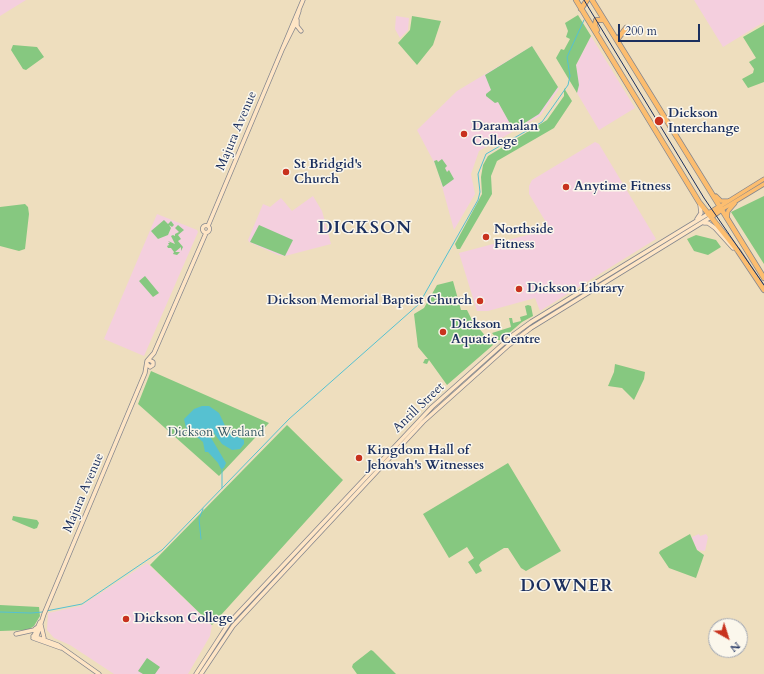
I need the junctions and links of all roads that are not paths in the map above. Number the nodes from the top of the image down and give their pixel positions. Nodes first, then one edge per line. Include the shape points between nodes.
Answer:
1 (303, 0) edge
2 (576, 0) edge
3 (587, 0) edge
4 (592, 0) edge
5 (299, 8) junction
6 (581, 9) junction
7 (298, 17) junction
8 (604, 20) junction
9 (626, 28) dead end
10 (301, 31) dead end
11 (617, 40) junction
12 (282, 50) junction
13 (609, 54) junction
14 (700, 176) junction
15 (764, 179) edge
16 (764, 184) edge
17 (738, 199) junction
18 (729, 201) junction
19 (699, 202) junction
20 (720, 209) junction
21 (710, 215) junction
22 (728, 221) junction
23 (693, 223) junction
24 (703, 223) junction
25 (207, 226) junction
26 (204, 232) junction
27 (673, 242) junction
28 (660, 243) junction
29 (743, 257) junction
30 (764, 278) edge
31 (764, 290) edge
32 (151, 361) junction
33 (146, 364) junction
34 (151, 366) junction
35 (145, 373) junction
36 (41, 622) junction
37 (37, 627) junction
38 (16, 634) dead end
39 (35, 637) junction
40 (44, 638) junction
41 (62, 649) junction
42 (99, 674) edge
43 (196, 674) edge
44 (201, 674) edge

1 - 5 main road, Majura Avenue
2 - 6 highway
3 - 6 highway
4 - 8 highway
5 - 7 main road, Majura Avenue
5 - 12 main road, Majura Avenue
6 - 13 highway
7 - 10 main road via 297,24
7 - 12 main road, Majura Avenue
8 - 11 highway
8 - 13 highway via 597,19 595,26
9 - 11 highway
11 - 14 highway
12 - 25 main road, Majura Avenue
13 - 19 highway
14 - 18 main road via 718,199
14 - 20 highway
15 - 18 main road
16 - 17 main road
17 - 20 main road
17 - 22 main road via 726,214
18 - 20 main road
19 - 21 highway
19 - 23 main road via 701,213
20 - 21 highway
20 - 22 highway
21 - 23 main road, Antill Street
21 - 24 main road, Antill Street
21 - 29 highway
22 - 30 highway
23 - 28 main road, Antill Street
24 - 27 main road, Antill Street
24 - 29 main road via 715,228
25 - 26 main road via 202,228
25 - 26 main road via 210,230
26 - 32 main road
27 - 28 main road
27 - 44 main road, Antill Street via 524,333 423,422 233,626
28 - 43 main road, Antill Street via 526,326 426,413 229,623
29 - 31 highway
32 - 33 main road
32 - 34 main road, Majura Avenue
33 - 34 main road
33 - 35 main road, Majura Avenue
34 - 35 main road, Majura Avenue
35 - 36 main road, Majura Avenue
36 - 37 main road, Majura Avenue
36 - 39 main road, Majura Avenue
36 - 40 main road
37 - 38 main road
37 - 39 main road, Majura Avenue
39 - 40 main road
39 - 41 main road
40 - 41 main road
41 - 42 main road

